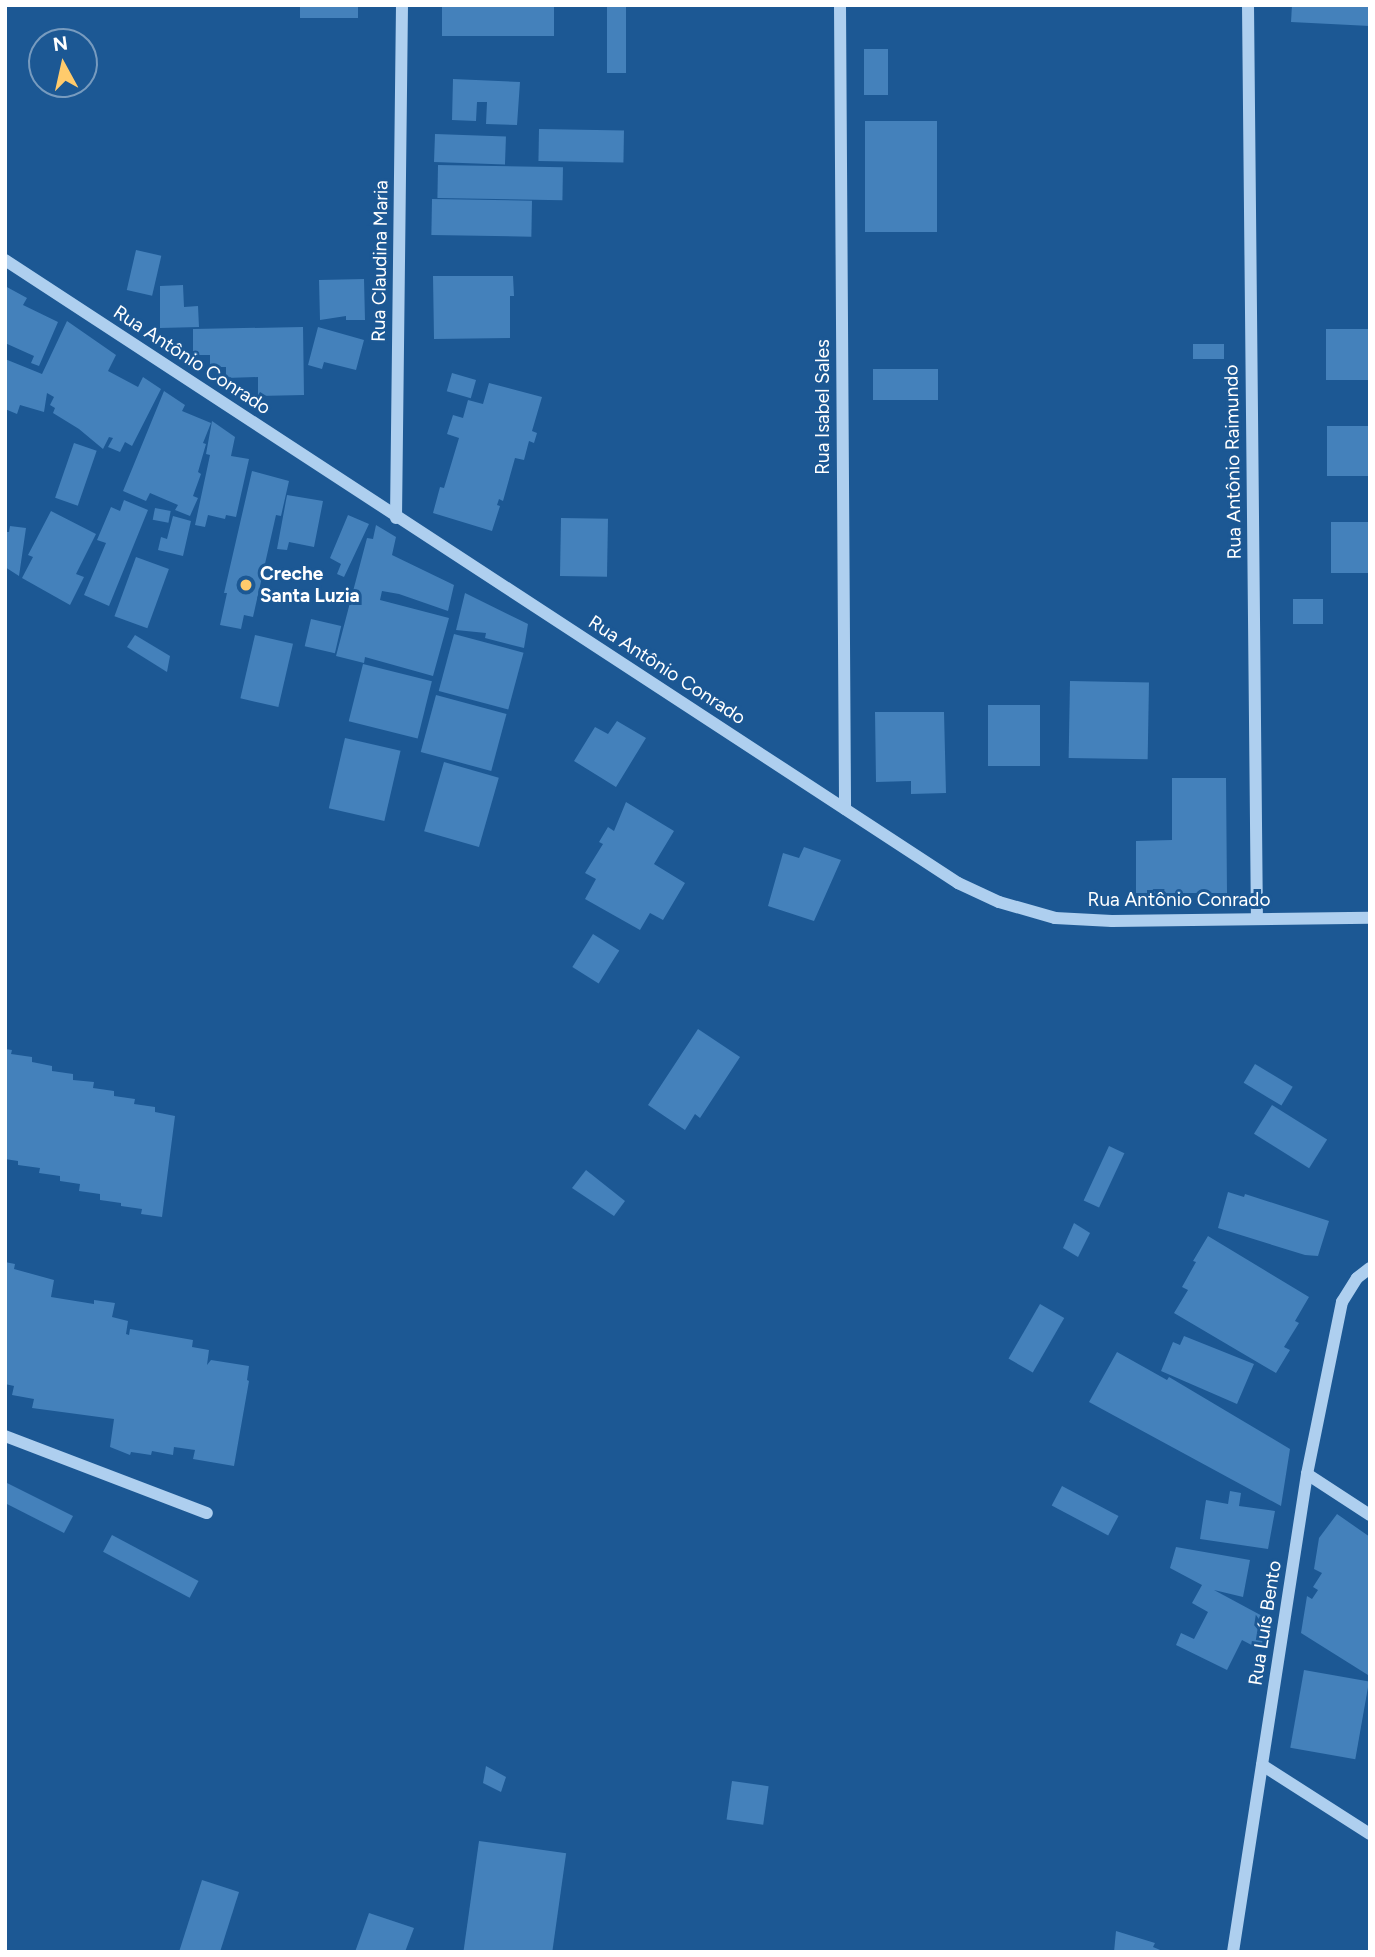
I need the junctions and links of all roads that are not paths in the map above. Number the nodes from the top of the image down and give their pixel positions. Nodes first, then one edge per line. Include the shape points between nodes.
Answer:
1 (402, 5) edge
2 (840, 5) edge
3 (1248, 5) edge
4 (5, 260) edge
5 (396, 518) junction
6 (845, 809) junction
7 (1370, 918) edge
8 (1257, 919) junction
9 (1370, 1268) edge
10 (5, 1436) edge
11 (1307, 1474) junction
12 (206, 1513) dead end
13 (1370, 1515) edge
14 (1262, 1765) junction
15 (1370, 1834) edge
16 (1233, 1952) edge

1 - 5 street, Rua Claudina Maria
2 - 6 street, Rua Isabel Sales
3 - 8 street, Rua Antônio Raimundo
4 - 5 street, Rua Antônio Conrado
5 - 6 street, Rua Antônio Conrado
6 - 8 street, Rua Antônio Conrado via 958,883 999,902 1055,918
7 - 8 street, Rua Antônio Conrado
9 - 11 street, Rua Luís Bento via 1357,1278 1342,1302
10 - 12 street
11 - 13 street
11 - 14 street, Rua Luís Bento
14 - 15 street
14 - 16 street, Rua Luís Bento

